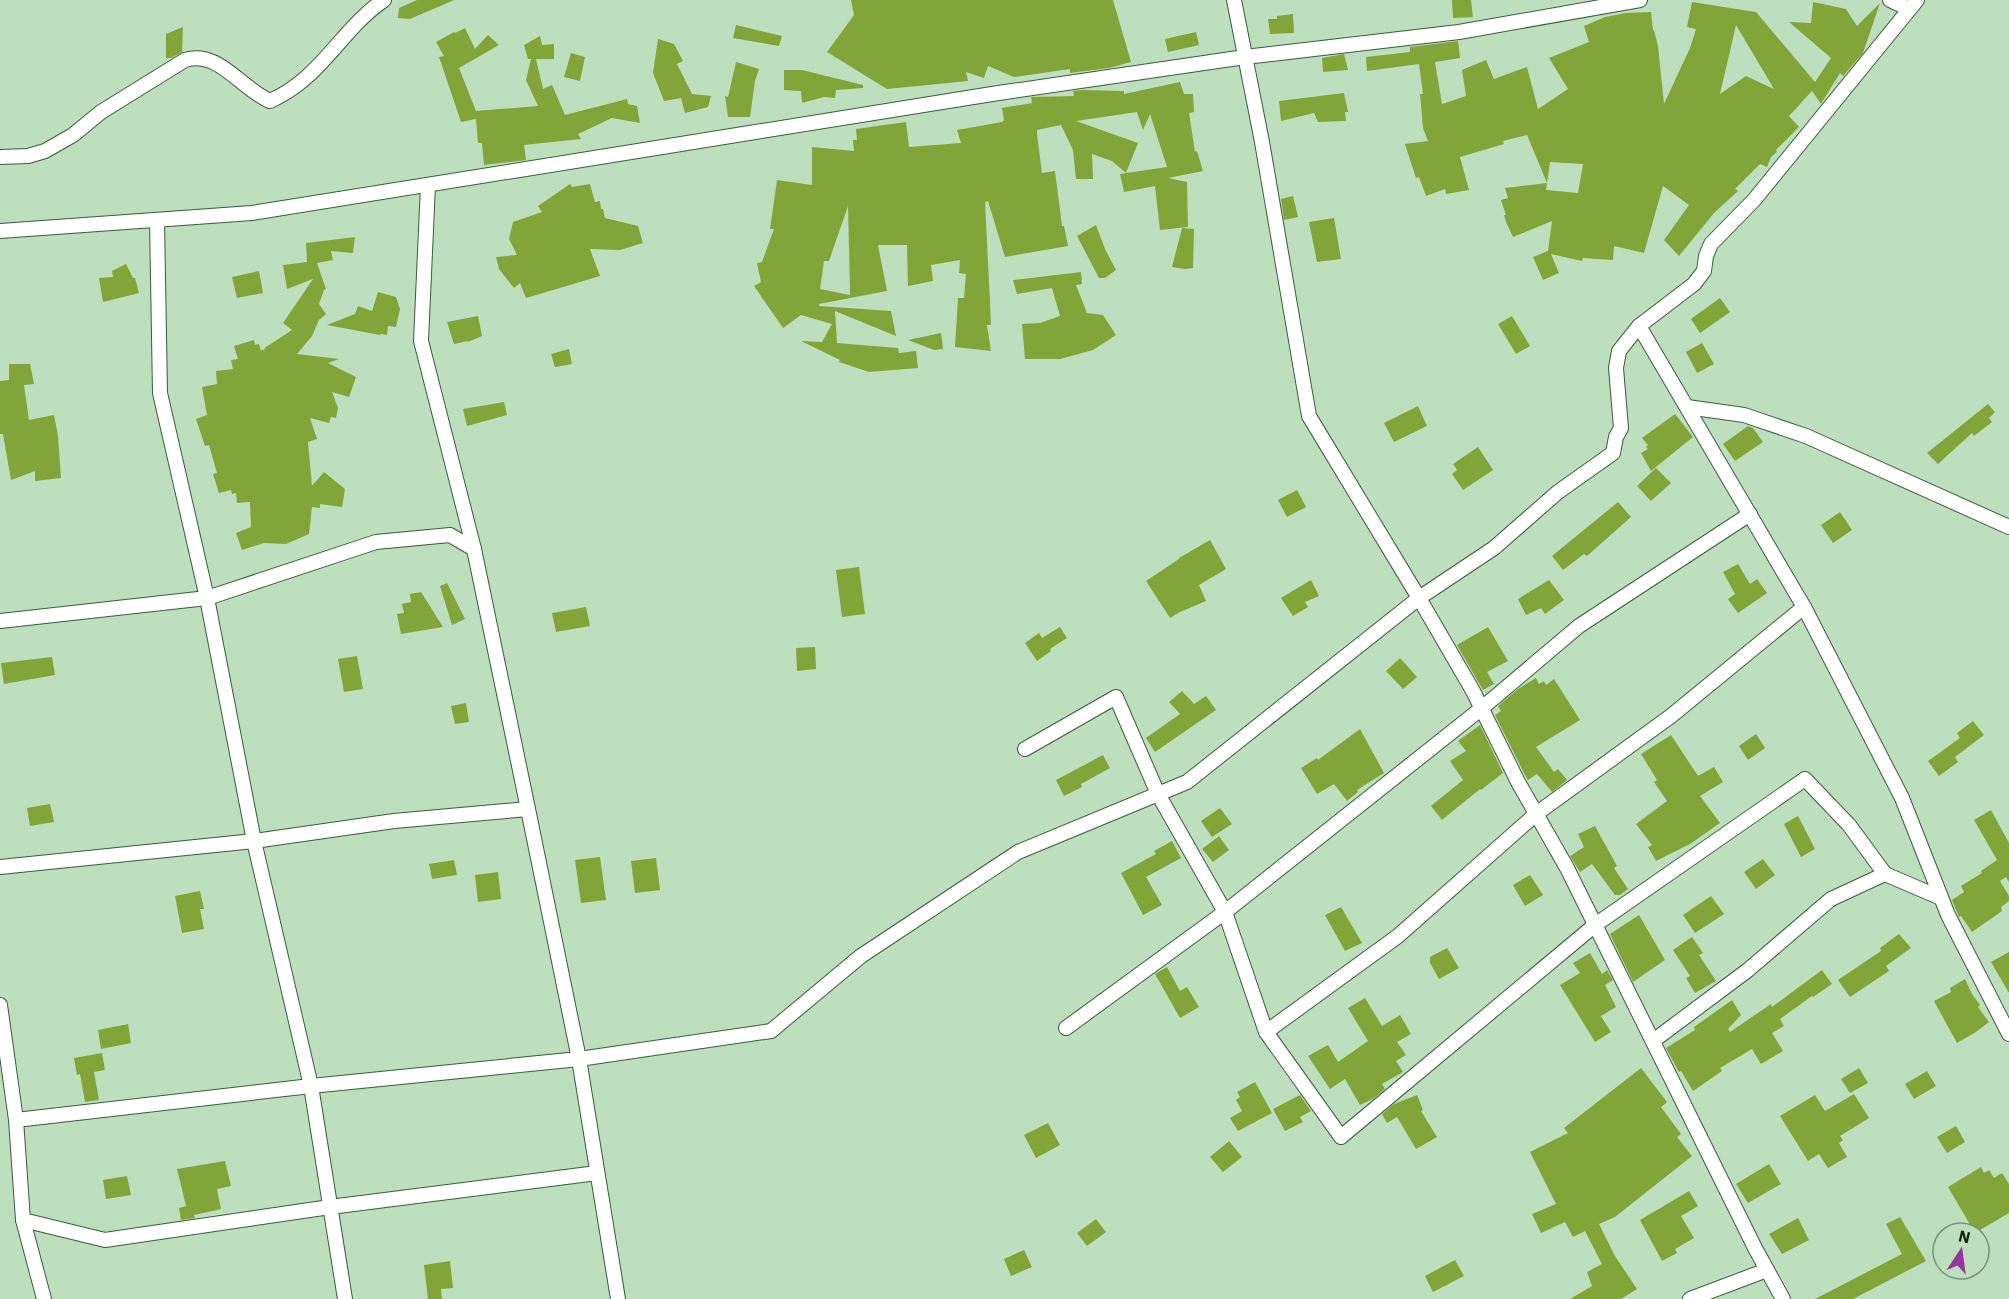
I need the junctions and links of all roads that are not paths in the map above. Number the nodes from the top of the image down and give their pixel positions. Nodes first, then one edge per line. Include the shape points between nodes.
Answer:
1 (384, 0) edge
2 (1234, 0) edge
3 (1640, 0) edge
4 (1890, 0) edge
5 (1913, 5) edge
6 (1245, 57) junction
7 (0, 157) edge
8 (428, 185) junction
9 (157, 221) junction
10 (0, 231) edge
11 (1639, 326) junction
12 (1687, 407) junction
13 (1750, 514) junction
14 (2009, 527) edge
15 (474, 549) junction
16 (207, 598) junction
17 (1419, 598) junction
18 (1804, 607) junction
19 (0, 621) edge
20 (1482, 708) junction
21 (1025, 749) dead end
22 (1158, 794) junction
23 (528, 808) junction
24 (1536, 814) junction
25 (254, 841) junction
26 (0, 867) edge
27 (1885, 874) junction
28 (1941, 898) junction
29 (1225, 912) junction
30 (1595, 925) junction
31 (0, 1005) edge
32 (1066, 1028) dead end
33 (1266, 1032) junction
34 (2009, 1034) edge
35 (1653, 1041) junction
36 (579, 1059) junction
37 (311, 1086) junction
38 (16, 1120) junction
39 (597, 1173) junction
40 (330, 1207) junction
41 (23, 1220) junction
42 (1767, 1270) junction
43 (44, 1299) edge
44 (345, 1299) edge
45 (618, 1299) edge
46 (1690, 1299) edge
47 (1783, 1299) edge

1 - 7 street via 311,74 270,101 257,96 212,60 195,57 101,112 45,151
2 - 6 street
3 - 6 street via 1460,32
4 - 5 street
5 - 11 street via 1754,200 1711,244 1704,271 1694,284
6 - 8 street
6 - 17 street via 1309,416
8 - 9 street via 252,213
8 - 15 street via 421,341
9 - 10 street
9 - 16 street via 160,393
11 - 12 street
11 - 17 street via 1619,351 1616,368 1621,428 1613,453 1558,492 1494,548
12 - 13 street
12 - 14 street via 1744,415 1806,436
13 - 18 street
13 - 20 street via 1579,626
15 - 16 street via 450,535 376,542
15 - 23 street
16 - 19 street
16 - 25 street
17 - 20 street
17 - 22 street via 1186,782
18 - 24 street via 1671,716
18 - 28 street via 1902,798
20 - 24 street
20 - 29 street
21 - 22 street via 1116,698
22 - 29 street
22 - 36 street via 1018,852 861,956 771,1031
23 - 25 street via 394,821
23 - 36 street
24 - 30 street
24 - 33 street via 1398,936
25 - 26 street
25 - 37 street
27 - 28 street
27 - 30 street via 1849,825 1805,779
27 - 35 street via 1831,899 1748,970
28 - 34 street
29 - 32 street
29 - 33 street
30 - 33 street via 1341,1137
30 - 35 street
31 - 38 street
35 - 42 street
36 - 37 street
36 - 39 street
37 - 38 street
37 - 40 street
38 - 41 street
39 - 40 street
39 - 45 street
40 - 41 street via 105,1240
40 - 44 street
41 - 43 street
42 - 46 street
42 - 47 street

